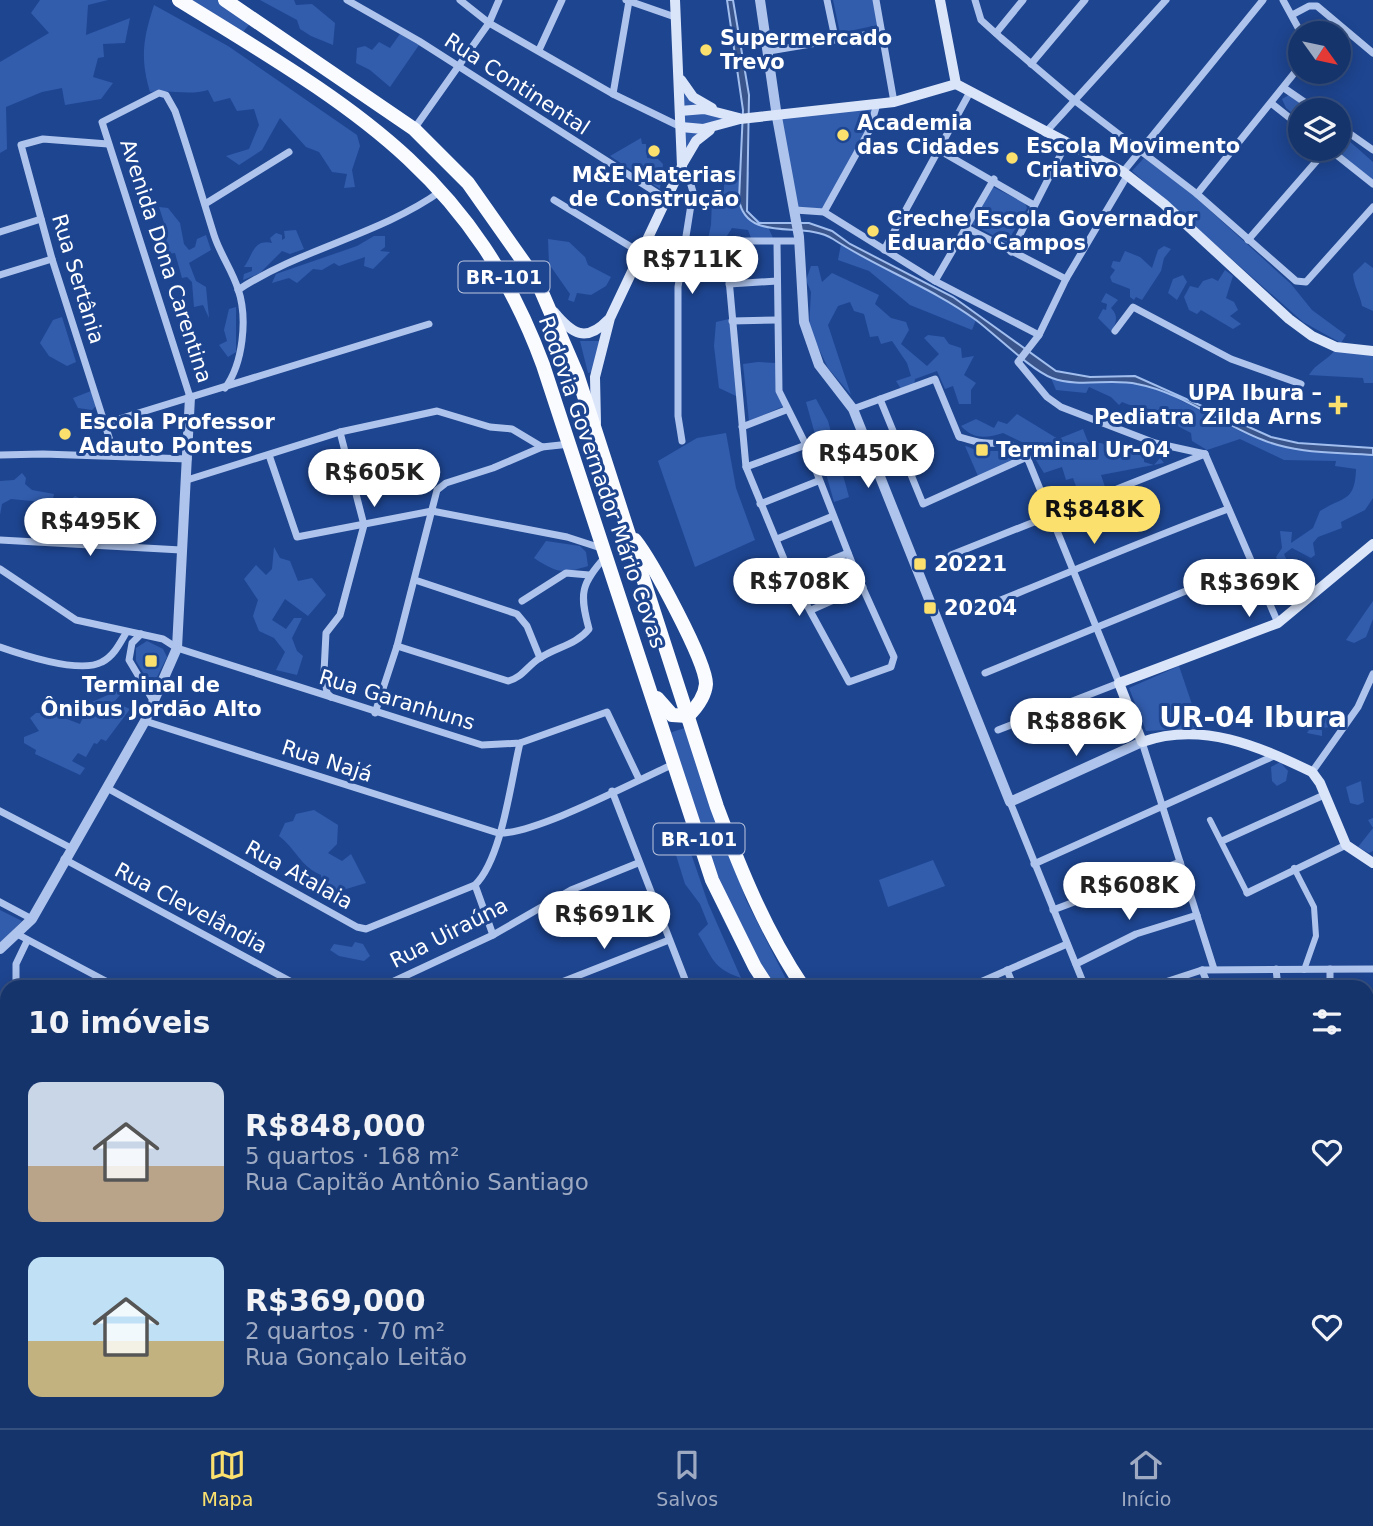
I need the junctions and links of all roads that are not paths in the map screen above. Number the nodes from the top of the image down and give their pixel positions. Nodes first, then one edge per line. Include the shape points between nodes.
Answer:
1 (179, 0) edge
2 (225, 0) edge
3 (346, 0) edge
4 (460, 0) edge
5 (499, 0) edge
6 (562, 0) edge
7 (675, 0) edge
8 (760, 0) edge
9 (827, 0) edge
10 (876, 0) edge
11 (940, 0) edge
12 (975, 0) edge
13 (1023, 0) edge
14 (1085, 0) edge
15 (1166, 0) edge
16 (1263, 0) edge
17 (1283, 0) edge
18 (628, 1) edge
19 (1292, 15) junction
20 (675, 17) junction
21 (1295, 21) edge
22 (489, 23) junction
23 (882, 32) junction
24 (996, 33) junction
25 (835, 38) junction
26 (538, 50) junction
27 (769, 51) junction
28 (1373, 53) edge
29 (1031, 64) junction
30 (459, 68) junction
31 (678, 71) junction
32 (1288, 82) edge
33 (956, 84) junction
34 (1284, 88) junction
35 (970, 92) junction
36 (613, 94) junction
37 (1299, 98) edge
38 (1074, 100) junction
39 (894, 102) junction
40 (1271, 103) junction
41 (877, 104) junction
42 (680, 111) junction
43 (718, 111) junction
44 (1288, 116) edge
45 (776, 117) junction
46 (744, 118) junction
47 (717, 125) junction
48 (681, 127) junction
49 (414, 129) junction
50 (1045, 132) junction
51 (1351, 134) edge
52 (108, 144) junction
53 (1066, 144) junction
54 (937, 149) junction
55 (1141, 149) junction
56 (1373, 150) edge
57 (289, 152) dead end
58 (1317, 161) edge
59 (1343, 161) edge
60 (682, 168) junction
61 (1125, 174) junction
62 (994, 179) junction
63 (1373, 184) edge
64 (443, 190) junction
65 (1197, 194) junction
66 (554, 200) dead end
67 (668, 200) junction
68 (205, 205) junction
69 (1034, 205) junction
70 (1373, 207) edge
71 (795, 210) junction
72 (824, 212) junction
73 (41, 219) junction
74 (965, 227) junction
75 (0, 232) edge
76 (799, 239) junction
77 (1248, 240) junction
78 (777, 242) junction
79 (884, 250) junction
80 (1011, 252) junction
81 (641, 253) junction
82 (52, 259) junction
83 (0, 275) edge
84 (1066, 279) junction
85 (777, 281) junction
86 (935, 281) junction
87 (729, 284) junction
88 (238, 290) junction
89 (552, 310) junction
90 (610, 318) junction
91 (777, 320) junction
92 (732, 321) junction
93 (429, 324) dead end
94 (1115, 331) dead end
95 (1039, 335) junction
96 (1373, 351) edge
97 (1301, 384) dead end
98 (225, 388) junction
99 (190, 397) junction
100 (880, 399) junction
101 (853, 409) junction
102 (786, 410) junction
103 (106, 423) junction
104 (742, 427) junction
105 (340, 432) junction
106 (597, 439) junction
107 (682, 441) dead end
108 (570, 444) junction
109 (806, 445) junction
110 (542, 447) junction
111 (1205, 454) junction
112 (0, 455) edge
113 (269, 455) junction
114 (115, 456) junction
115 (1027, 457) junction
116 (188, 459) junction
117 (746, 467) junction
118 (187, 480) junction
119 (818, 481) junction
120 (760, 504) junction
121 (1228, 509) junction
122 (432, 510) junction
123 (1050, 515) junction
124 (833, 516) junction
125 (364, 525) junction
126 (627, 531) junction
127 (777, 539) junction
128 (0, 540) edge
129 (1373, 544) edge
130 (181, 550) junction
131 (605, 552) junction
132 (848, 553) junction
133 (951, 555) dead end
134 (1252, 564) junction
135 (0, 569) edge
136 (1073, 572) junction
137 (589, 575) junction
138 (791, 576) junction
139 (415, 580) junction
140 (863, 587) junction
141 (522, 601) dead end
142 (811, 610) junction
143 (971, 612) dead end
144 (1278, 623) junction
145 (1096, 626) junction
146 (126, 632) junction
147 (141, 634) junction
148 (397, 646) junction
149 (0, 647) edge
150 (177, 648) junction
151 (540, 658) junction
152 (985, 673) dead end
153 (1373, 674) edge
154 (1119, 683) junction
155 (649, 684) junction
156 (333, 699) junction
157 (154, 702) junction
158 (375, 713) junction
159 (145, 721) junction
160 (689, 721) junction
161 (998, 730) dead end
162 (664, 734) junction
163 (1142, 742) junction
164 (520, 743) junction
165 (1276, 755) junction
166 (674, 764) junction
167 (1312, 772) junction
168 (639, 779) junction
169 (107, 788) junction
170 (612, 791) junction
171 (1324, 796) junction
172 (1010, 802) junction
173 (1164, 808) junction
174 (0, 811) edge
175 (1210, 820) dead end
176 (498, 833) junction
177 (1222, 841) junction
178 (1346, 845) junction
179 (71, 848) junction
180 (64, 859) junction
181 (1180, 862) junction
182 (638, 863) junction
183 (1373, 863) edge
184 (1034, 864) junction
185 (1294, 869) junction
186 (478, 882) junction
187 (1247, 893) joint
188 (0, 902) edge
189 (1053, 910) junction
190 (1197, 915) junction
191 (32, 919) junction
192 (17, 934) junction
193 (493, 935) junction
194 (669, 940) junction
195 (27, 941) junction
196 (1067, 944) junction
197 (0, 949) edge
198 (1076, 964) junction
199 (1214, 969) junction
200 (1276, 969) junction
201 (1330, 969) junction
202 (1373, 969) edge
203 (1007, 970) junction
204 (1202, 970) junction
205 (1304, 970) junction
206 (16, 980) edge
207 (103, 980) edge
208 (289, 980) edge
209 (396, 980) edge
210 (568, 980) edge
211 (685, 980) edge
212 (761, 980) edge
213 (798, 980) edge
214 (985, 980) edge
215 (1011, 980) edge
216 (1083, 980) edge
217 (1171, 980) edge
218 (1206, 980) edge
219 (1277, 980) edge
220 (1330, 980) edge

1 - 64 highway, Rodovia Governador Mário Covas / BR-101 via 369,124
2 - 49 highway, Rodovia Governador Mário Covas / BR-101
3 - 30 street, Rua Continental
4 - 22 street
5 - 22 street
6 - 26 street
7 - 20 main road
8 - 27 street
9 - 25 street
10 - 23 street
11 - 33 main road
12 - 24 street via 981,20
13 - 24 street
14 - 29 street
15 - 38 street
16 - 55 street
17 - 19 street
18 - 20 street
18 - 36 street
19 - 21 street
19 - 28 street via 1317,6
20 - 31 main road
22 - 26 street
22 - 30 street
23 - 25 street
23 - 39 street
24 - 29 street
25 - 27 street
26 - 36 street
27 - 45 street
29 - 38 street
30 - 49 street
30 - 67 street, Rua Continental
31 - 42 main road
31 - 43 main road via 688,92
32 - 34 street
33 - 35 main road
33 - 39 main road
34 - 37 street
34 - 40 street
35 - 50 main road
35 - 54 street
36 - 48 street
38 - 50 street
38 - 55 street
39 - 41 main road
40 - 44 street
40 - 65 street
41 - 45 main road
41 - 72 street via 869,131
42 - 43 main road
42 - 48 main road
43 - 46 main road
45 - 46 main road
45 - 71 street
46 - 47 main road
47 - 48 main road via 698,130
47 - 60 main road via 696,141
48 - 60 main road
49 - 89 highway, Rodovia Governador Mário Covas / BR-101 via 454,167 491,213
50 - 53 main road
51 - 56 street
52 - 68 street, Avenida Dona Carentina via 102,122 159,93 166,95
52 - 73 street, Rua Sertânia via 43,139 21,145
52 - 99 street, Avenida Dona Carentina
53 - 61 main road
53 - 69 street
54 - 62 street
54 - 79 street
55 - 61 street
55 - 65 street
57 - 68 street
58 - 77 street
59 - 63 street
60 - 67 main road
60 - 107 street via 693,192 678,287 677,391
61 - 84 street
61 - 96 main road via 1297,326 1336,347
62 - 69 street
62 - 74 street
64 - 88 street via 380,226 284,263
64 - 108 highway, Rodovia Governador Mário Covas / BR-101 via 493,257 514,295
65 - 77 street
66 - 81 street
67 - 81 main road
68 - 88 street
69 - 80 street
70 - 77 street via 1306,282 1296,281
71 - 72 street
71 - 76 street
72 - 79 street
73 - 75 street
73 - 82 street, Rua Sertânia
74 - 80 street
74 - 86 street
76 - 78 street
76 - 101 street via 808,338 819,365
78 - 85 street
78 - 87 street via 729,241
79 - 86 street
80 - 84 street
81 - 90 main road
82 - 83 street
82 - 103 street, Rua Sertânia
84 - 95 street
85 - 87 street
85 - 91 street
86 - 95 street
87 - 92 street
88 - 98 street via 240,360
89 - 90 main road via 581,333 594,333
89 - 106 highway, Rodovia Governador Mário Covas / BR-101
90 - 106 main road via 595,377
91 - 92 street
91 - 102 street via 778,383
92 - 104 street
93 - 98 street
94 - 97 street via 1133,307 1231,359
95 - 111 street via 1017,362 1047,397 1061,407 1155,443
98 - 99 street
99 - 103 street
99 - 116 street, Avenida Dona Carentina
100 - 101 street
100 - 115 street via 937,381 959,436 1013,444
100 - 115 street via 923,504
101 - 172 street
102 - 104 street
102 - 109 street
103 - 114 street, Rua Sertânia
104 - 117 street
105 - 110 street via 442,412 476,424 512,429
105 - 113 street
105 - 125 street
106 - 126 highway, Rodovia Governador Mário Covas / BR-101
108 - 110 street
108 - 131 highway, Rodovia Governador Mário Covas / BR-101
109 - 117 street
109 - 119 street
110 - 122 street via 446,483 438,490
111 - 121 street
111 - 123 street
112 - 114 street
113 - 118 street
113 - 125 street via 297,537
114 - 116 street
115 - 123 street
116 - 118 street, Avenida Dona Carentina
117 - 120 street
118 - 130 street, Avenida Dona Carentina
119 - 120 street
119 - 124 street
120 - 127 street
121 - 134 street
121 - 136 street
122 - 125 street
122 - 131 street via 567,537
122 - 139 street
123 - 133 street
123 - 136 street
124 - 127 street
124 - 132 street
125 - 156 street via 340,615 326,633 324,672 327,693
126 - 160 highway, Rodovia Governador Mário Covas / BR-101
126 - 160 highway via 701,659 706,688
127 - 138 street
128 - 130 street
129 - 144 main road
130 - 150 street, Avenida Dona Carentina
131 - 137 street
131 - 155 highway, Rodovia Governador Mário Covas / BR-101
132 - 138 street
132 - 140 street
134 - 144 street
134 - 145 street
135 - 146 street, Rua Garanhuns via 76,620
136 - 143 street
136 - 145 street
137 - 141 street via 566,573
137 - 151 street via 582,593 589,629 581,638
138 - 142 street
139 - 148 street
139 - 151 street via 517,614
140 - 142 street
140 - 142 street via 894,657 891,667 849,682
144 - 154 main road
145 - 152 street
145 - 154 street
146 - 147 street, Rua Garanhuns
146 - 149 street via 107,659 89,666
147 - 150 street, Rua Garanhuns
147 - 157 street via 132,643 129,660
148 - 151 street via 508,681
148 - 158 street
150 - 156 street, Rua Garanhuns
150 - 157 street, Avenida Dona Carentina
153 - 167 street via 1358,707
154 - 161 street
154 - 163 main road
155 - 160 highway via 668,713
155 - 162 highway, Rodovia Governador Mário Covas / BR-101
156 - 158 street, Rua Garanhuns
157 - 159 street, Avenida Dona Carentina
158 - 164 street, Rua Garanhuns via 482,746
159 - 169 street, Avenida Dona Carentina
159 - 176 street, Rua Najá
160 - 162 highway via 675,722
160 - 213 highway, Rodovia Governador Mário Covas / BR-101 via 742,875 772,939
162 - 166 highway, Rodovia Governador Mário Covas / BR-101
163 - 165 main road via 1181,734 1210,735
163 - 172 street
163 - 173 street
164 - 168 street, Rua Garanhuns via 607,712
164 - 176 street
165 - 167 main road
165 - 173 street
166 - 168 street
166 - 212 highway, Rodovia Governador Mário Covas / BR-101 via 712,880
167 - 171 main road
168 - 170 street
169 - 179 street, Avenida Dona Carentina
169 - 186 street, Rua Atalaia via 360,928 369,929
170 - 176 street via 539,824 511,834
170 - 182 street
171 - 177 street
171 - 178 main road
172 - 184 street
173 - 181 street
173 - 184 street
174 - 179 street
175 - 177 street
176 - 186 street
177 - 187 street
178 - 183 main road
178 - 185 street
179 - 180 street, Avenida Dona Carentina
180 - 191 street, Avenida Dona Carentina
180 - 208 street, Rua Clevelândia
181 - 189 street
181 - 190 street
182 - 193 street, Rua Uiraúna via 572,890
182 - 194 street
184 - 189 street
185 - 187 street
185 - 205 street via 1314,907 1316,936
186 - 193 street
188 - 191 street
189 - 196 street
190 - 198 street via 1136,934
190 - 199 street
191 - 192 street, Avenida Dona Carentina
192 - 195 street
192 - 197 street, Avenida Dona Carentina
193 - 209 street, Rua Uiraúna
194 - 210 street
194 - 211 street
195 - 206 street via 16,964
195 - 207 street
196 - 198 street
196 - 203 street
198 - 216 street
199 - 200 street
199 - 204 street
200 - 205 street
200 - 219 street
201 - 202 street
201 - 205 street
201 - 220 street
203 - 214 street
203 - 215 street
204 - 217 street
204 - 218 street

